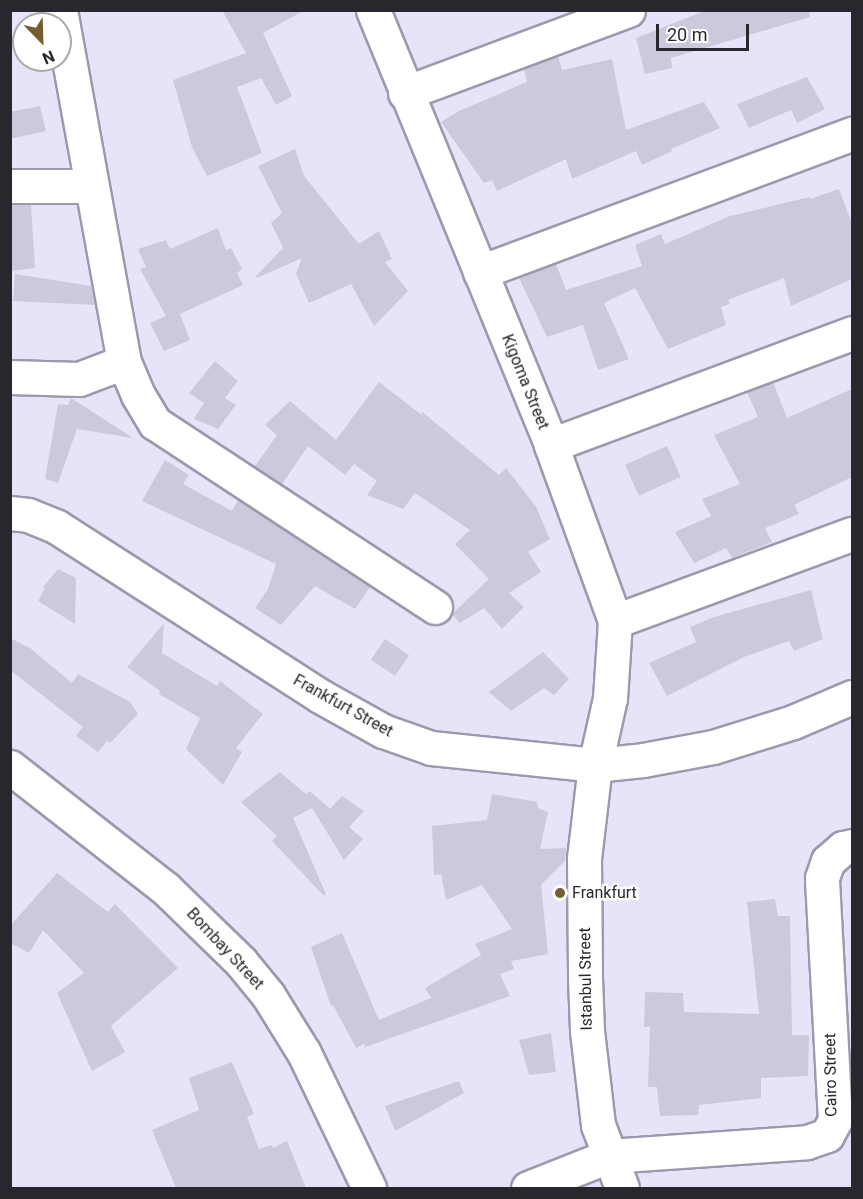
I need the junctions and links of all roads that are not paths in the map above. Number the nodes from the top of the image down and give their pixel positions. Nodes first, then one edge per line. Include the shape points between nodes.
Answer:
1 (60, 10) edge
2 (373, 10) edge
3 (628, 10) edge
4 (405, 93) junction
5 (852, 134) edge
6 (10, 186) edge
7 (91, 186) junction
8 (480, 272) junction
9 (852, 333) edge
10 (124, 362) junction
11 (10, 377) edge
12 (551, 445) junction
13 (10, 513) edge
14 (852, 534) edge
15 (435, 607) dead end
16 (615, 621) junction
17 (852, 697) edge
18 (595, 765) junction
19 (10, 767) edge
20 (852, 846) edge
21 (609, 1156) junction
22 (369, 1188) edge
23 (528, 1188) edge
24 (622, 1188) edge

1 - 7 street
2 - 4 street, Kigoma Street
3 - 4 street
4 - 8 street, Kigoma Street
5 - 8 street
6 - 7 street
7 - 10 street
8 - 12 street, Kigoma Street
9 - 12 street
10 - 11 street via 79,379
10 - 15 street via 155,423
12 - 16 street, Kigoma Street
13 - 18 street, Frankfurt Street via 57,527 320,696 383,731 431,748
14 - 16 street
16 - 18 street, Kigoma Street via 610,698
17 - 18 street, Frankfurt Street via 793,722 712,747
18 - 21 street, Istanbul Street via 584,858 587,1031 598,1125
19 - 22 street, Bombay Street via 165,888 241,962 268,995 304,1053
20 - 21 street, Cairo Street via 843,848 828,861 822,878 835,1120 826,1135 807,1142
21 - 23 street, Cairo Street
21 - 24 street, Istanbul Street

